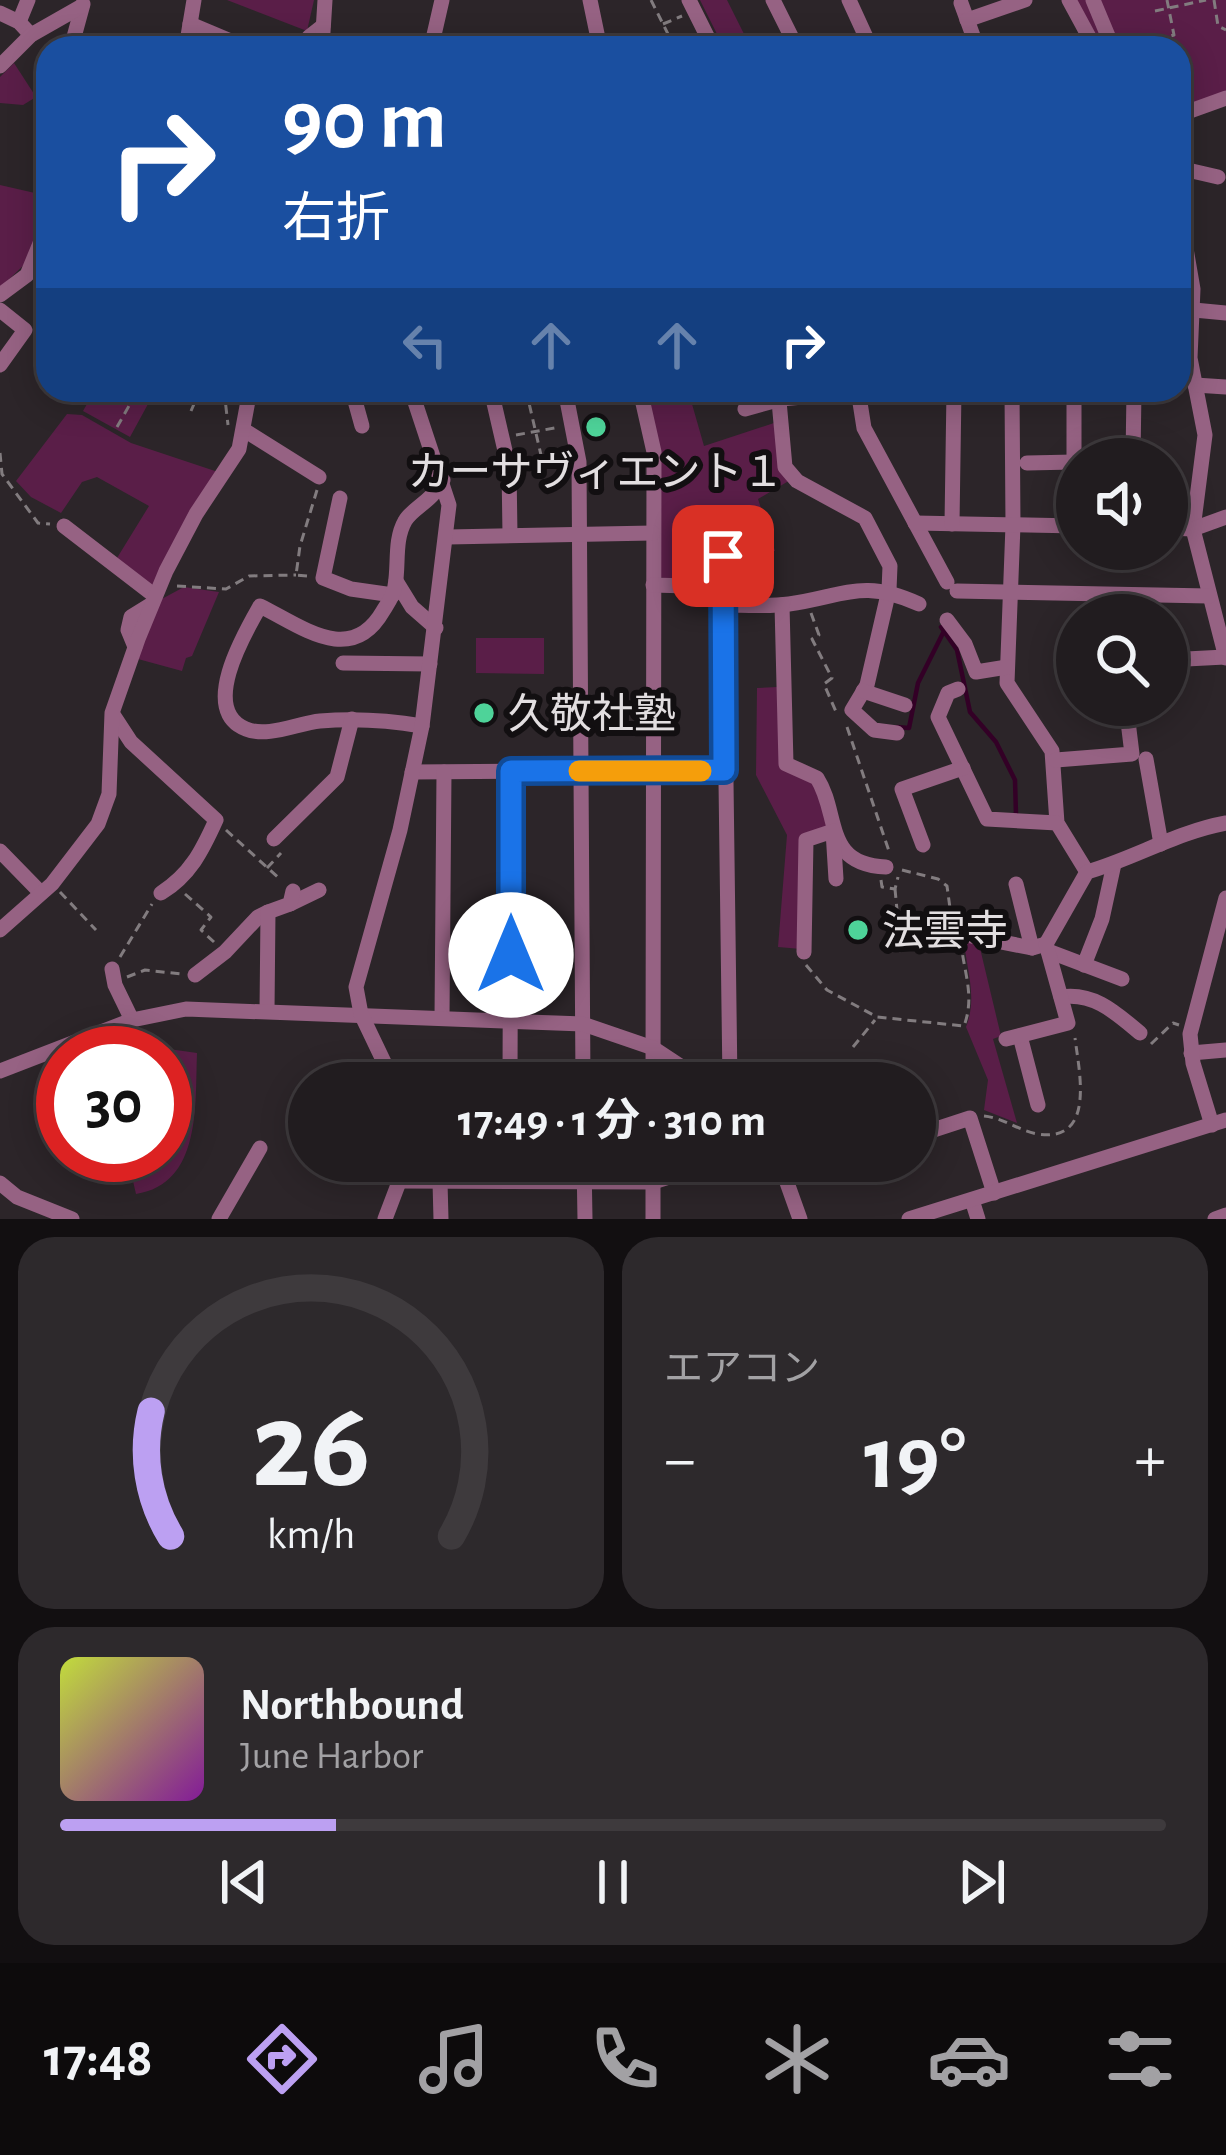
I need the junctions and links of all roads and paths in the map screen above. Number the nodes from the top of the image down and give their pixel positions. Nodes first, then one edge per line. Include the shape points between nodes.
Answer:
1 (28, 0) edge
2 (194, 0) edge
3 (325, 0) edge
4 (442, 0) edge
5 (590, 0) edge
6 (651, 0) edge
7 (773, 0) edge
8 (849, 0) edge
9 (1025, 0) edge
10 (1069, 0) edge
11 (1094, 0) edge
12 (1167, 0) edge
13 (1206, 0) edge
14 (1214, 0) edge
15 (83, 3) edge
16 (692, 5) edge
17 (1168, 8) junction
18 (1155, 11) dead end
19 (0, 13) edge
20 (190, 24) junction
21 (663, 24) junction
22 (323, 26) junction
23 (25, 28) junction
24 (1226, 30) edge
25 (74, 36) edge
26 (188, 36) edge
27 (218, 36) edge
28 (310, 36) edge
29 (323, 36) edge
30 (433, 36) edge
31 (598, 36) edge
32 (669, 36) edge
33 (707, 36) edge
34 (791, 36) edge
35 (866, 36) edge
36 (973, 36) edge
37 (1088, 36) edge
38 (1108, 36) edge
39 (1171, 36) edge
40 (0, 66) edge
41 (1226, 98) edge
42 (1191, 111) edge
43 (1191, 171) edge
44 (1218, 177) dead end
45 (36, 253) edge
46 (0, 295) edge
47 (1191, 301) edge
48 (0, 310) edge
49 (1194, 310) junction
50 (1226, 313) edge
51 (1191, 324) edge
52 (0, 365) edge
53 (1191, 375) edge
54 (1195, 385) junction
55 (1226, 387) edge
56 (131, 402) edge
57 (196, 402) edge
58 (224, 402) edge
59 (248, 402) edge
60 (355, 402) edge
61 (414, 402) edge
62 (494, 402) edge
63 (529, 402) edge
64 (567, 402) edge
65 (643, 402) edge
66 (761, 402) edge
67 (781, 402) edge
68 (860, 402) edge
69 (954, 402) edge
70 (1012, 402) edge
71 (1074, 402) edge
72 (1134, 402) edge
73 (745, 409) dead end
74 (191, 412) dead end
75 (572, 424) junction
76 (362, 426) dead end
77 (117, 427) dead end
78 (244, 430) junction
79 (536, 431) junction
80 (520, 434) dead end
81 (1074, 438) edge
82 (1133, 438) edge
83 (239, 449) junction
84 (0, 453) edge
85 (541, 455) dead end
86 (1056, 462) edge
87 (1027, 463) dead end
88 (319, 477) joint
89 (443, 481) junction
90 (340, 498) dead end
91 (1226, 517) edge
92 (915, 524) junction
93 (952, 524) junction
94 (1013, 525) junction
95 (64, 526) joint
96 (1056, 526) edge
97 (1188, 529) edge
98 (1192, 529) junction
99 (653, 533) junction
100 (580, 534) junction
101 (510, 535) junction
102 (448, 537) junction
103 (723, 556) dead end
104 (296, 574) junction
105 (323, 578) junction
106 (759, 578) dead end
107 (652, 585) junction
108 (722, 587) junction
109 (395, 588) junction
110 (889, 590) junction
111 (1010, 592) junction
112 (1209, 596) junction
113 (153, 600) junction
114 (919, 604) dead end
115 (722, 605) junction
116 (760, 605) junction
117 (782, 605) junction
118 (810, 609) dead end
119 (947, 620) dead end
120 (436, 628) junction
121 (1226, 657) edge
122 (1188, 659) edge
123 (343, 663) dead end
124 (430, 664) junction
125 (1007, 667) junction
126 (958, 689) dead end
127 (863, 691) junction
128 (905, 704) dead end
129 (845, 712) junction
130 (112, 713) junction
131 (352, 719) junction
132 (422, 726) junction
133 (1129, 726) edge
134 (898, 734) dead end
135 (1146, 759) dead end
136 (1056, 760) junction
137 (963, 768) junction
138 (724, 770) junction
139 (511, 771) junction
140 (583, 771) junction
141 (653, 771) junction
142 (412, 772) junction
143 (444, 772) junction
144 (216, 820) junction
145 (1057, 823) junction
146 (1226, 823) edge
147 (833, 831) junction
148 (274, 839) dead end
149 (1161, 844) junction
150 (923, 845) dead end
151 (0, 851) edge
152 (850, 855) junction
153 (1114, 864) junction
154 (886, 867) dead end
155 (1087, 872) junction
156 (1016, 884) dead end
157 (46, 888) junction
158 (167, 888) junction
159 (895, 889) dead end
160 (319, 890) dead end
161 (291, 897) junction
162 (1226, 898) edge
163 (268, 912) junction
164 (0, 930) edge
165 (96, 930) dead end
166 (961, 938) junction
167 (1042, 948) junction
168 (225, 952) junction
169 (804, 952) joint
170 (901, 952) dead end
171 (1084, 965) junction
172 (195, 975) joint
173 (114, 977) junction
174 (1122, 979) dead end
175 (1060, 997) junction
176 (267, 1011) junction
177 (361, 1014) junction
178 (442, 1017) junction
179 (877, 1017) junction
180 (510, 1019) junction
181 (132, 1020) junction
182 (583, 1024) junction
183 (1192, 1029) junction
184 (1140, 1033) dead end
185 (1153, 1046) dead end
186 (854, 1047) dead end
187 (653, 1048) junction
188 (1226, 1050) edge
189 (1191, 1053) junction
190 (384, 1062) edge
191 (510, 1062) edge
192 (584, 1062) edge
193 (653, 1062) edge
194 (674, 1062) edge
195 (730, 1062) edge
196 (0, 1071) edge
197 (1038, 1105) dead end
198 (1219, 1123) edge
199 (936, 1129) edge
200 (260, 1148) dead end
201 (400, 1182) edge
202 (440, 1182) edge
203 (584, 1182) edge
204 (653, 1182) edge
205 (787, 1182) edge
206 (0, 1183) edge
207 (994, 1193) junction
208 (972, 1200) junction
209 (1226, 1216) edge
210 (72, 1219) edge
211 (219, 1219) edge
212 (385, 1219) edge
213 (441, 1219) edge
214 (585, 1219) edge
215 (653, 1219) edge
216 (800, 1219) edge
217 (909, 1219) edge
218 (978, 1219) edge
219 (1215, 1219) edge

1 - 23 street
2 - 20 street
3 - 22 street
4 - 30 street
5 - 31 street
6 - 21 path
7 - 34 street
8 - 35 street
9 - 36 street via 964,12
10 - 37 street
11 - 38 street
12 - 17 path
13 - 17 path
14 - 24 path
15 - 23 street
15 - 25 street
16 - 21 path
16 - 33 street
17 - 18 path
17 - 39 path
19 - 23 street
20 - 26 street
20 - 27 street
21 - 32 path
22 - 28 street
22 - 29 street
23 - 40 street
41 - 42 street
43 - 44 street
45 - 46 street via 27,275
47 - 49 street
48 - 52 street via 25,330
49 - 50 street
49 - 51 street
53 - 54 street
54 - 55 street
54 - 98 street via 1204,435
56 - 77 path
57 - 74 path
58 - 83 path
59 - 78 street
60 - 76 street
61 - 89 street
62 - 101 street via 509,468
63 - 79 path
64 - 75 street
65 - 99 street via 654,452
66 - 73 street
67 - 110 street via 785,467 865,518 890,566
68 - 92 street via 864,428
69 - 93 street
70 - 94 street
71 - 81 street
72 - 82 street
75 - 79 path
75 - 100 street
78 - 83 street
78 - 88 street
79 - 80 path
79 - 85 path
83 - 113 street
84 - 95 path via 2,474 38,523
86 - 87 street
88 - 104 path
89 - 102 street
89 - 109 street via 405,519
90 - 105 street
91 - 98 street
92 - 93 street
92 - 111 street via 952,586
93 - 94 street
94 - 96 street
94 - 111 street
95 - 113 street
97 - 98 street
98 - 112 street
99 - 100 street
99 - 107 street
100 - 101 street
100 - 140 street
101 - 102 street
102 - 120 street
103 - 108 street
104 - 105 path
104 - 113 path via 249,576 226,589 181,585
105 - 109 street via 351,590
106 - 116 street
107 - 108 street
107 - 141 street
108 - 115 street
109 - 120 street
109 - 131 street via 374,626 344,640 260,606 224,688 224,704 245,729
110 - 114 street
110 - 117 street via 845,590
110 - 127 street
111 - 112 street
111 - 125 street
112 - 121 street
113 - 130 street
115 - 116 street
115 - 138 street
116 - 117 street
117 - 147 street via 786,764 818,778
118 - 129 path via 819,635 812,640 832,678 824,684
119 - 125 street via 976,672
120 - 124 street
121 - 122 street
123 - 124 street
124 - 132 street
125 - 136 street via 1007,682
126 - 137 street via 938,717
127 - 128 street
127 - 129 street
129 - 134 street
129 - 166 path via 896,869 947,886
130 - 144 street via 131,742
130 - 157 street via 109,794 98,824
131 - 132 street
131 - 148 street via 337,777
132 - 142 street
133 - 136 street via 1132,754
135 - 149 street
136 - 145 street
137 - 145 street via 988,819
137 - 150 street via 902,789
138 - 141 street
138 - 195 street
139 - 140 street
139 - 143 street
139 - 180 street
140 - 141 street
140 - 182 street
141 - 187 street
142 - 143 street
142 - 177 street via 358,971
143 - 178 street
144 - 158 street via 200,855
144 - 161 path
145 - 155 street
146 - 149 street
147 - 152 street
147 - 152 street via 836,875
147 - 169 street via 806,840
149 - 153 street
151 - 157 street
152 - 154 street
153 - 155 street
153 - 171 street
155 - 167 street
156 - 167 street
157 - 164 street
157 - 165 path
158 - 168 path via 211,917 201,930
158 - 173 path
159 - 170 path
160 - 161 street
161 - 163 street
162 - 183 street
163 - 168 street
163 - 176 street
166 - 167 street
166 - 179 path via 970,1011 964,1026
167 - 171 street
167 - 175 street
168 - 172 street
169 - 179 path via 827,989
171 - 174 street
172 - 173 path via 145,970
173 - 181 street
175 - 184 street via 1108,1006
175 - 197 street via 1068,1023 1013,1038
176 - 177 street
176 - 181 street via 185,1010
177 - 178 street
177 - 190 street
178 - 180 street
179 - 186 path
180 - 182 street
180 - 191 street
181 - 196 street
182 - 187 street
182 - 192 street
183 - 185 path via 1173,1023
183 - 189 street
187 - 193 street
187 - 194 street
188 - 189 street
189 - 198 street
198 - 207 street
199 - 207 street via 970,1118
200 - 211 street
201 - 212 street
202 - 213 street
203 - 214 street
204 - 215 street
205 - 216 street
206 - 210 street
207 - 208 street
208 - 217 street
208 - 218 street
209 - 219 street

